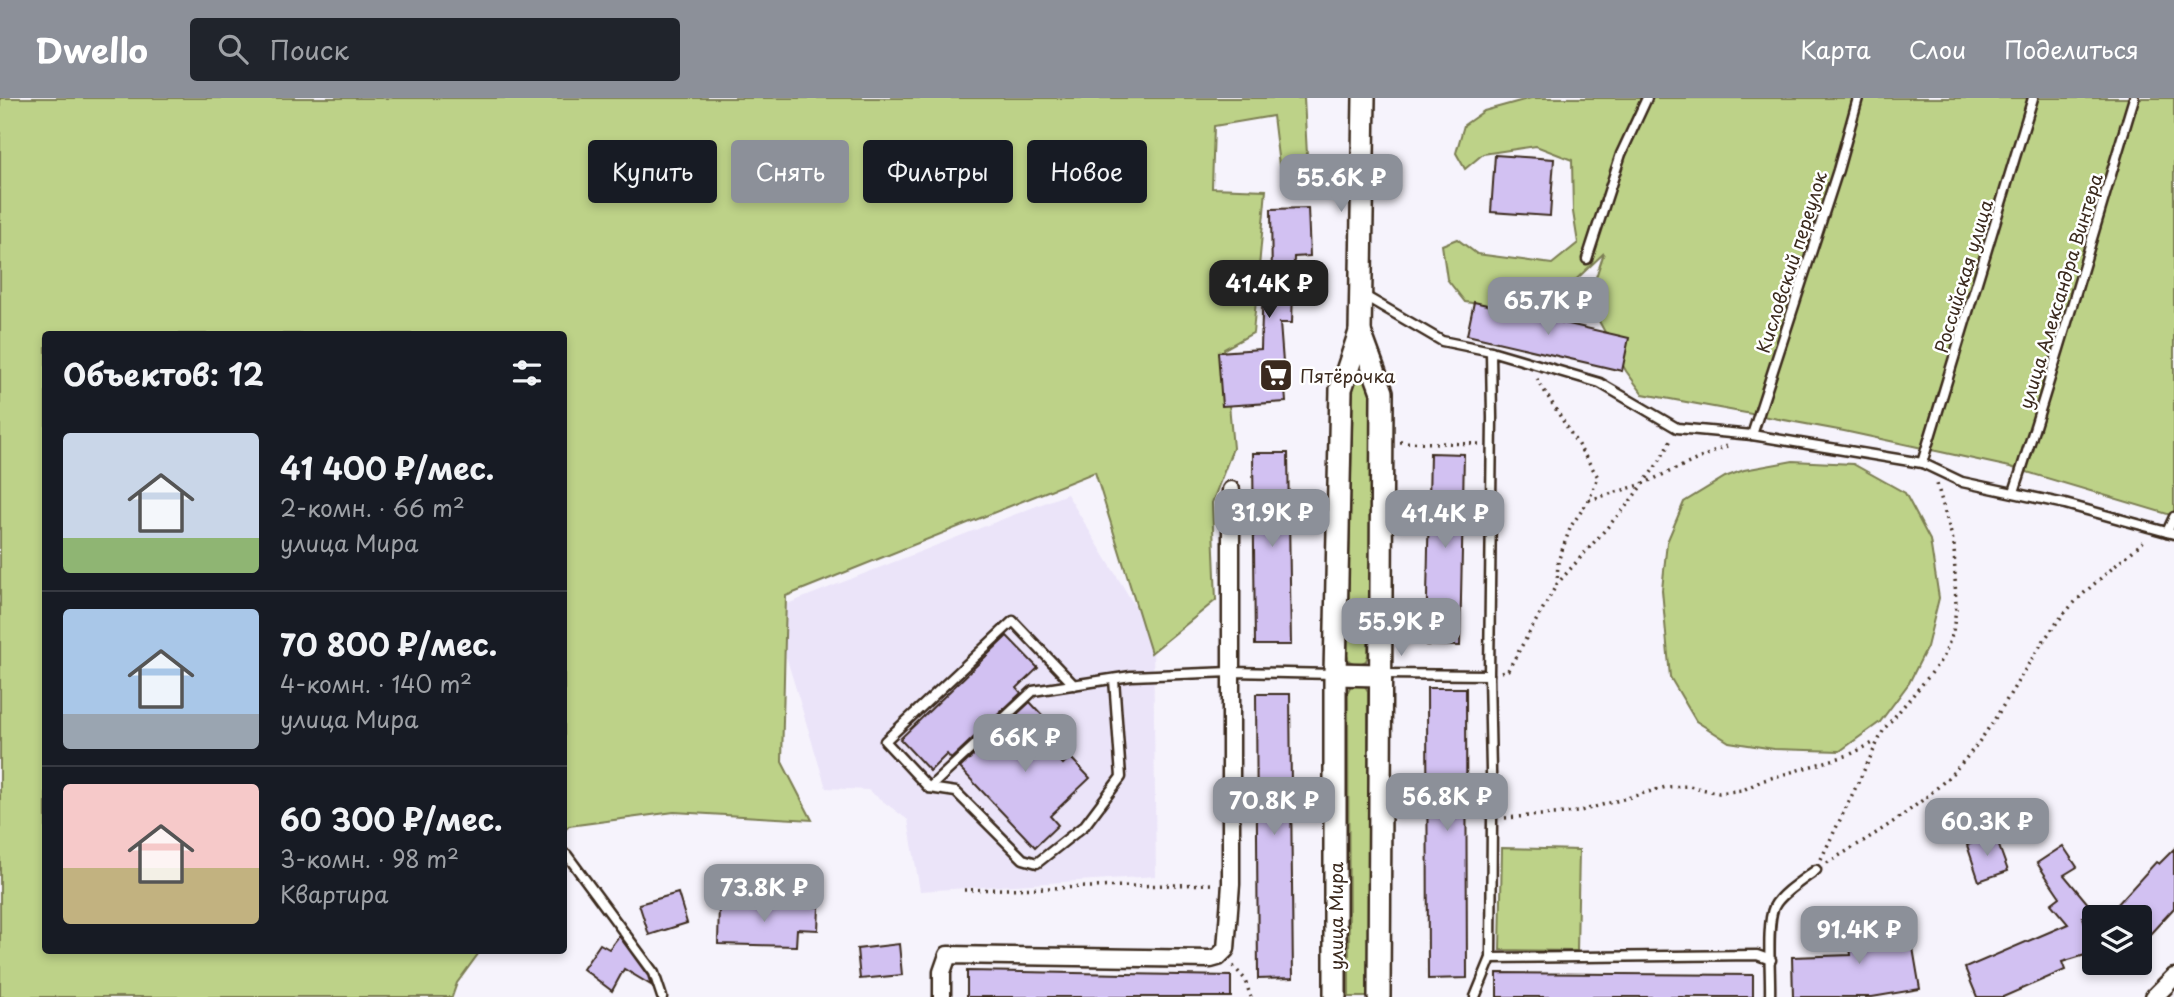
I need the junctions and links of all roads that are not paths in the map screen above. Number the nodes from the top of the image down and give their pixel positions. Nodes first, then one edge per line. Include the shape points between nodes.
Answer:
1 (1364, 98) edge
2 (1647, 98) edge
3 (1858, 98) edge
4 (2033, 98) edge
5 (2134, 98) edge
6 (1587, 259) dead end
7 (1361, 294) junction
8 (1360, 332) junction
9 (1491, 351) junction
10 (1752, 435) junction
11 (1926, 465) junction
12 (1231, 490) dead end
13 (2014, 492) junction
14 (2174, 517) edge
15 (2170, 533) edge
16 (1231, 672) junction
17 (1335, 674) junction
18 (1380, 675) junction
19 (1489, 675) junction
20 (1114, 678) junction
21 (1074, 685) junction
22 (929, 788) junction
23 (567, 855) dead end
24 (1816, 870) road end
25 (1491, 958) junction
26 (1771, 960) junction
27 (2174, 977) edge
28 (662, 997) edge
29 (942, 997) edge
30 (1335, 997) edge
31 (1379, 997) edge
32 (1475, 997) edge
33 (1770, 997) edge
34 (2154, 997) edge

1 - 7 street
2 - 6 lane via 1620,154
3 - 10 lane, Кисловский переулок
4 - 11 lane, Российская улица
5 - 13 lane, улица Александра Винтера
7 - 8 street
7 - 9 lane via 1442,341
8 - 17 street, улица Мира via 1341,389
8 - 18 street via 1382,391
9 - 10 lane via 1600,383 1677,428
9 - 19 lane
10 - 11 lane
11 - 13 lane via 1962,482
12 - 16 street
13 - 15 lane
14 - 15 lane
16 - 17 lane
16 - 20 lane
16 - 29 street via 1231,884 1223,954 1211,959 948,955 942,972
17 - 18 street
17 - 30 street, улица Мира
18 - 19 lane
18 - 31 street
19 - 25 lane
20 - 21 lane
20 - 22 lane via 1121,777 1085,825 1037,863 1023,859 956,792
21 - 22 lane via 1033,691
21 - 22 lane via 1013,621 885,741
23 - 28 lane via 654,973
24 - 26 lane via 1774,907
25 - 26 lane via 1757,954
25 - 32 lane
26 - 33 lane
27 - 34 street

